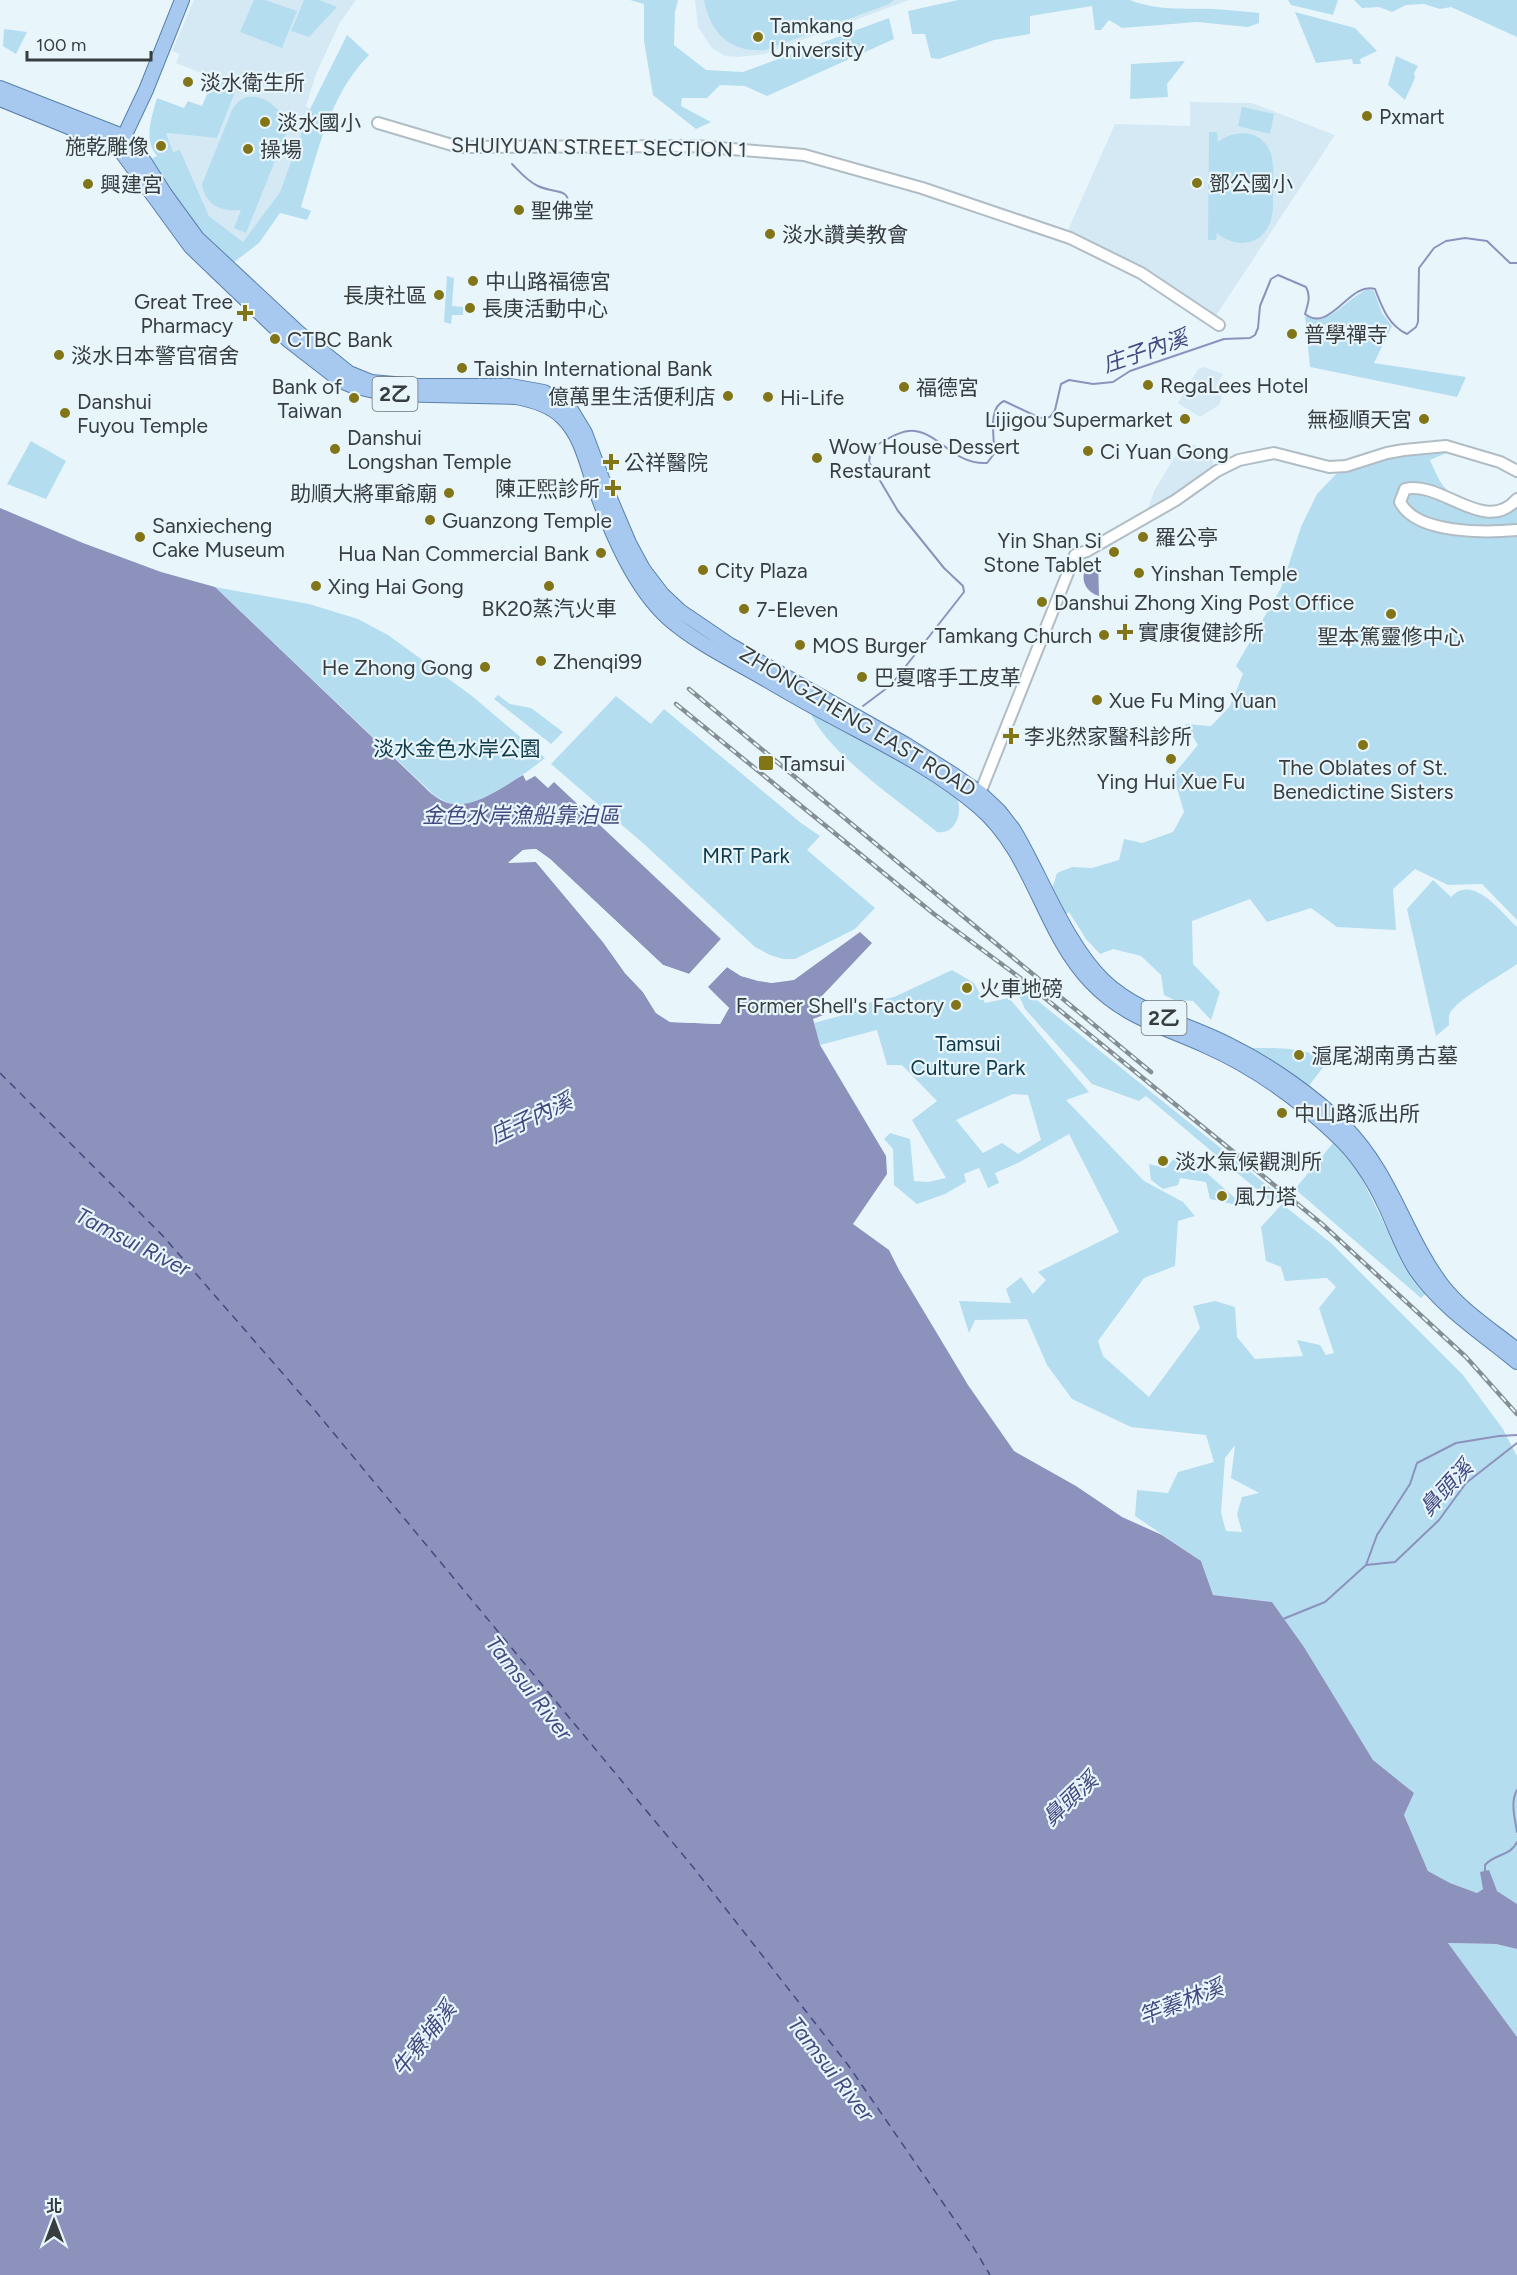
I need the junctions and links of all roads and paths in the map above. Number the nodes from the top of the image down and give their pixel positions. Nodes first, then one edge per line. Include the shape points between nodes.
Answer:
1 (182, 0) edge
2 (0, 88) edge
3 (0, 99) edge
4 (378, 123) dead end
5 (121, 142) junction
6 (1219, 325) dead end
7 (1517, 471) edge
8 (1517, 499) edge
9 (1517, 530) edge
10 (657, 599) junction
11 (980, 793) junction
12 (1388, 1198) junction
13 (1517, 1350) edge
14 (1517, 1362) edge

1 - 5 main road
2 - 5 main road
3 - 5 main road, 2乙
4 - 6 street, SHUIYUAN STREET SECTION 1 via 459,147 696,146 804,155 922,188 1070,238 1141,273
5 - 10 main road, 2乙 via 142,158 197,238 299,333 349,373 371,382 417,386 511,386 544,392 571,410 585,433 629,543
7 - 11 street via 1446,446 1395,452 1329,467 1274,453 1239,460 1217,471 1156,512 1075,555
8 - 9 street via 1509,507 1480,511 1412,487 1405,489 1400,502 1403,509 1423,522 1487,532
10 - 11 main road, ZHONGZHENG EAST ROAD / 2乙
10 - 12 main road, ZHONGZHENG EAST ROAD / 2乙 via 672,622 823,712 901,753 978,806 1012,846 1074,963 1093,984 1120,1008 1249,1068 1296,1101 1337,1136
11 - 12 main road, ZHONGZHENG EAST ROAD / 2乙 via 1013,828 1081,952 1102,980 1129,1001 1168,1021 1230,1045 1315,1101 1368,1153
12 - 13 main road, 2乙 via 1443,1285 1460,1304
12 - 14 main road, 2乙 via 1413,1265 1428,1286 1450,1309

